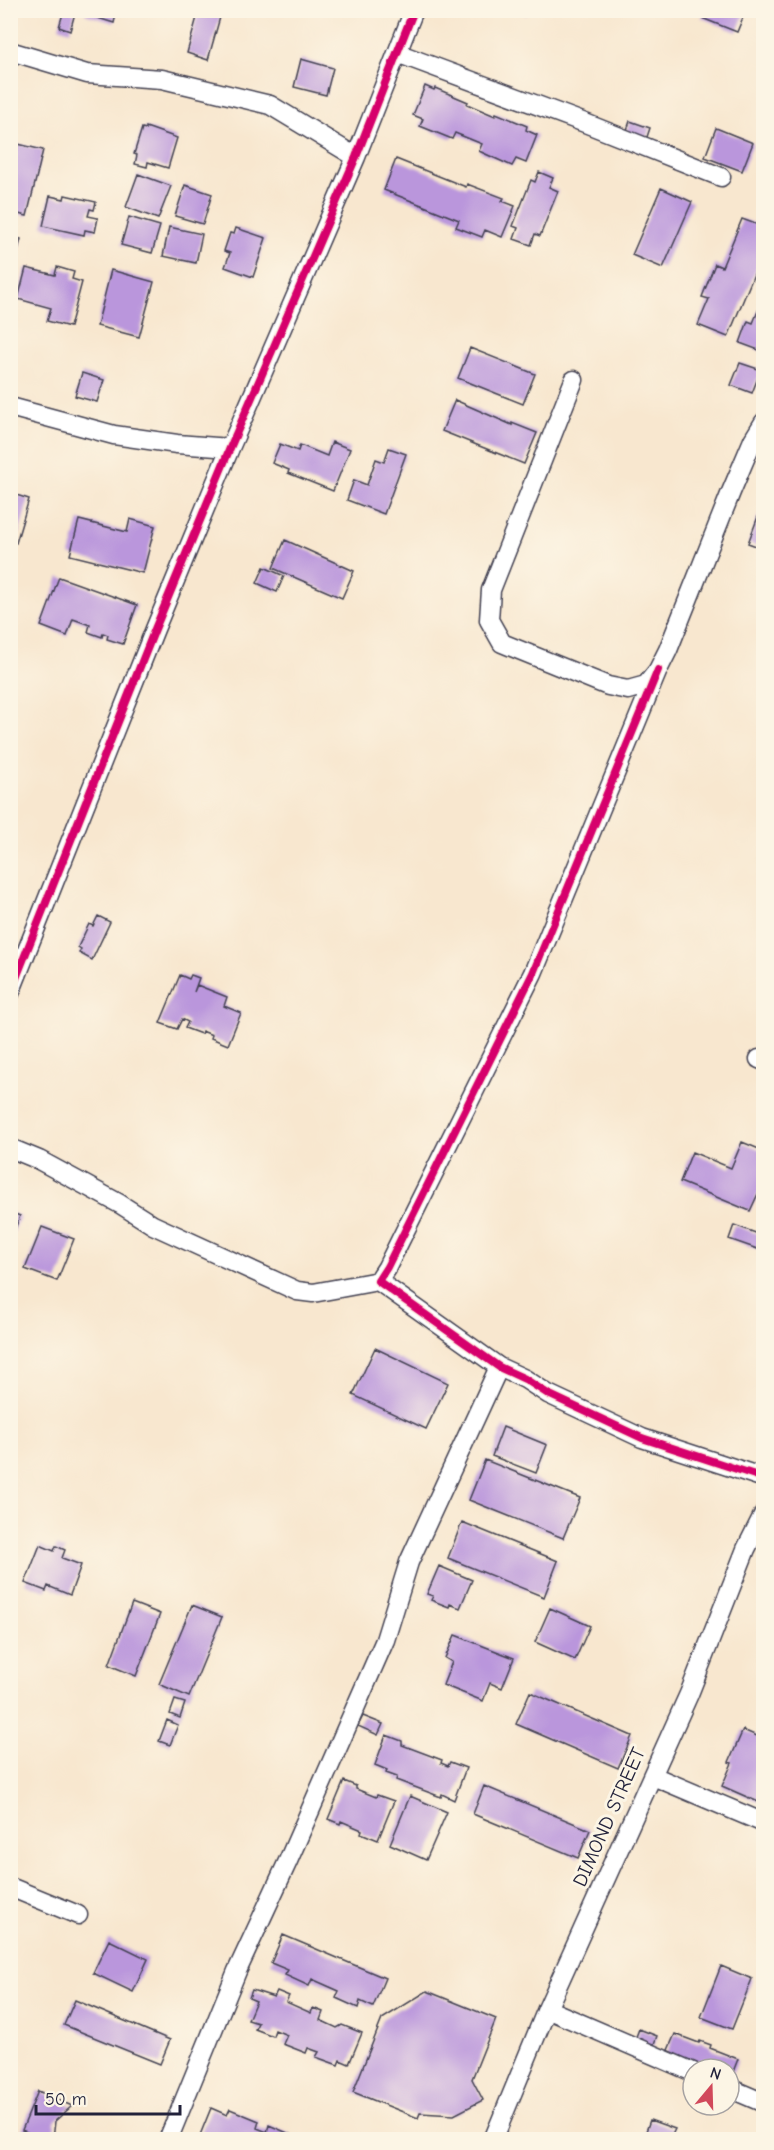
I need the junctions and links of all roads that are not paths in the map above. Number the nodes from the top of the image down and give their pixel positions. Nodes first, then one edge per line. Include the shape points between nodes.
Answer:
1 (414, 10) edge
2 (10, 51) edge
3 (397, 53) junction
4 (356, 157) junction
5 (721, 177) dead end
6 (574, 380) dead end
7 (10, 407) edge
8 (764, 422) edge
9 (230, 448) junction
10 (658, 670) junction
11 (10, 993) edge
12 (10, 1148) edge
13 (378, 1281) junction
14 (500, 1367) junction
15 (764, 1478) edge
16 (764, 1513) edge
17 (653, 1776) junction
18 (764, 1823) edge
19 (10, 1887) edge
20 (78, 1915) dead end
21 (547, 2009) junction
22 (681, 2067) edge
23 (741, 2093) edge
24 (764, 2103) edge
25 (168, 2139) edge
26 (494, 2139) edge

1 - 3 street
2 - 4 street via 87,74 162,79 270,105
3 - 4 street
3 - 5 street
4 - 9 street
6 - 10 street via 491,590 489,620 502,643 608,687 628,690 646,685
7 - 9 street via 114,435
8 - 10 street via 753,440
9 - 11 street
10 - 13 street via 533,972
12 - 13 street via 39,1160 153,1225 297,1291 313,1293
13 - 14 street
14 - 15 street via 620,1428
14 - 25 street via 409,1562 385,1640 232,1981
16 - 17 street, DIMOND STREET
17 - 18 street
17 - 21 street, DIMOND STREET
19 - 20 street
21 - 22 street
21 - 26 street, DIMOND STREET
23 - 24 street

